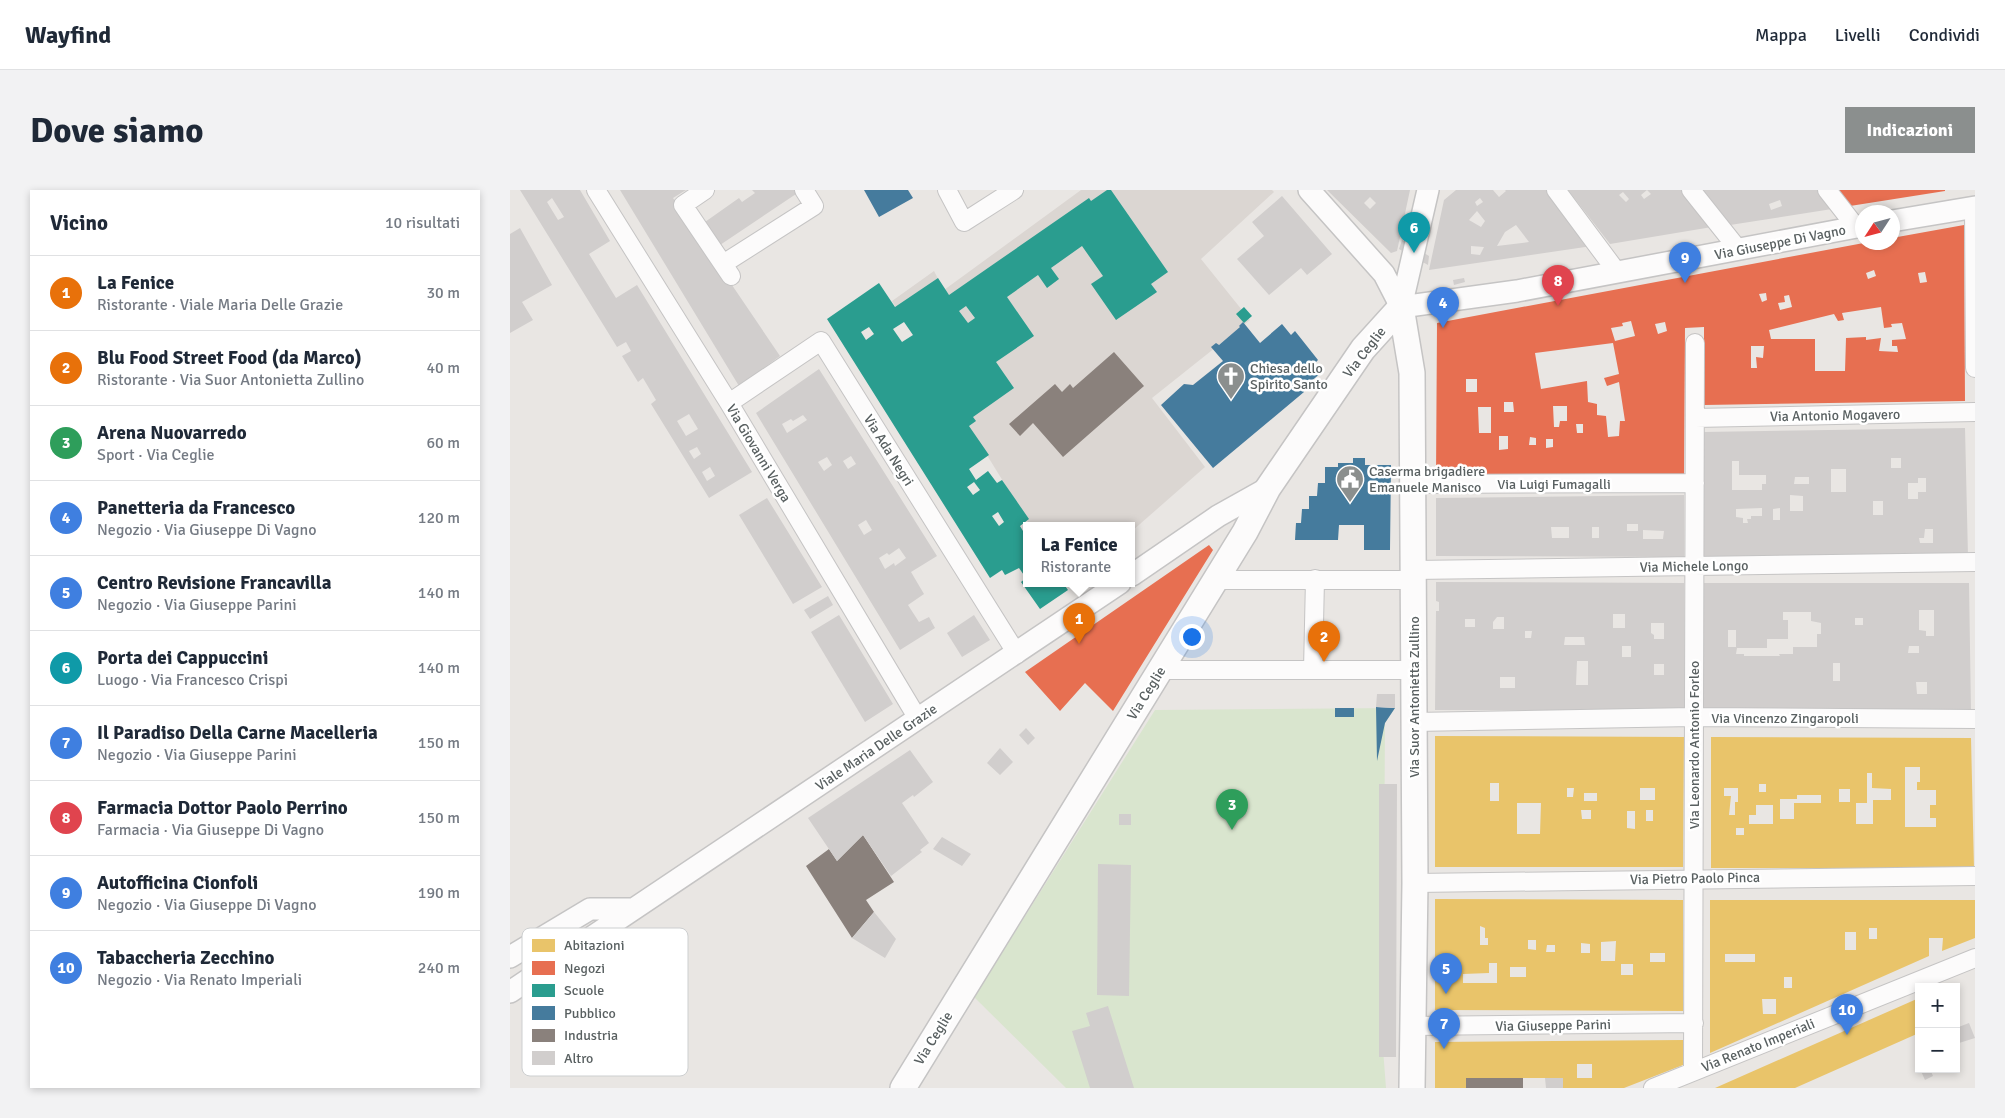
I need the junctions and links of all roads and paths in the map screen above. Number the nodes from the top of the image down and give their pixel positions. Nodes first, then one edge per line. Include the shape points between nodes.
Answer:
1 (596, 190) edge
2 (705, 190) edge
3 (804, 190) edge
4 (947, 190) edge
5 (1014, 190) edge
6 (1309, 190) edge
7 (1556, 190) edge
8 (1691, 190) edge
9 (1827, 190) edge
10 (1430, 192) edge
11 (1975, 207) edge
12 (1900, 220) edge
13 (1855, 222) edge
14 (1855, 228) edge
15 (1738, 250) junction
16 (1617, 272) junction
17 (1401, 307) junction
18 (1695, 344) dead end
19 (1975, 368) edge
20 (729, 403) junction
21 (1975, 412) edge
22 (1695, 418) junction
23 (1695, 483) junction
24 (1413, 484) junction
25 (1268, 488) junction
26 (1975, 562) edge
27 (1696, 566) junction
28 (1135, 573) edge
29 (1413, 575) junction
30 (1315, 579) junction
31 (1215, 580) junction
32 (1114, 587) edge
33 (1017, 654) junction
34 (1160, 670) junction
35 (1313, 670) junction
36 (1414, 670) junction
37 (1693, 718) junction
38 (918, 719) junction
39 (1975, 719) edge
40 (1414, 722) junction
41 (1975, 876) edge
42 (1694, 878) junction
43 (1415, 883) junction
44 (632, 909) junction
45 (558, 928) edge
46 (604, 928) edge
47 (522, 950) edge
48 (510, 958) edge
49 (1975, 958) edge
50 (522, 984) edge
51 (510, 992) edge
52 (1694, 1023) junction
53 (1412, 1026) junction
54 (1694, 1071) junction
55 (903, 1088) edge
56 (1412, 1088) edge
57 (1653, 1088) edge

1 - 20 street, Via Giovanni Verga
2 - 3 street via 683,205 727,270 814,206
4 - 5 street via 964,222
6 - 17 street via 1384,274
7 - 16 street
8 - 15 street
9 - 13 street
10 - 17 street
11 - 12 street
11 - 19 street
14 - 15 street, Via Giuseppe Di Vagno
15 - 16 street, Via Giuseppe Di Vagno
16 - 17 street, Via Giuseppe Di Vagno via 1517,291
17 - 24 main road, Via Suor Antonietta Zullino via 1412,373
17 - 25 main road, Via Ceglie via 1363,349
18 - 22 street, Via Leonardo Antonio Forleo
20 - 33 street, Via Ada Negri via 821,341
20 - 38 street, Via Giovanni Verga
21 - 22 street, Via Antonio Mogavero
22 - 23 street, Via Leonardo Antonio Forleo
23 - 24 street, Via Luigi Fumagalli
23 - 27 street, Via Leonardo Antonio Forleo
24 - 29 main road, Via Suor Antonietta Zullino
25 - 28 street via 1218,516
25 - 31 main road, Via Ceglie
26 - 27 street, Via Michele Longo
27 - 29 street, Via Michele Longo
27 - 37 street, Via Leonardo Antonio Forleo
29 - 30 street, Via Michele Longo
29 - 36 main road, Via Suor Antonietta Zullino
30 - 31 street, Via Michele Longo
30 - 35 street
31 - 34 main road, Via Ceglie
32 - 33 street, Viale Maria Delle Grazie
33 - 38 street, Viale Maria Delle Grazie
34 - 35 street
34 - 55 main road, Via Ceglie
35 - 36 street
36 - 40 main road, Via Suor Antonietta Zullino
37 - 39 street, Via Vincenzo Zingaropoli
37 - 40 street, Via Vincenzo Zingaropoli
37 - 42 street, Via Leonardo Antonio Forleo
38 - 44 street, Viale Maria Delle Grazie
40 - 43 main road, Via Suor Antonietta Zullino
41 - 42 street, Via Pietro Paolo Pinca
42 - 43 street, Via Pietro Paolo Pinca
42 - 52 street, Via Leonardo Antonio Forleo
43 - 53 main road, Via Suor Antonietta Zullino
44 - 45 street via 590,908
44 - 46 street, Viale Maria Delle Grazie
47 - 48 street
49 - 54 street, Via Renato Imperiali
50 - 51 street, Viale Maria Delle Grazie
52 - 53 street, Via Giuseppe Parini
52 - 54 street, Via Leonardo Antonio Forleo
53 - 56 main road, Via Suor Antonietta Zullino
54 - 57 street, Via Renato Imperiali

